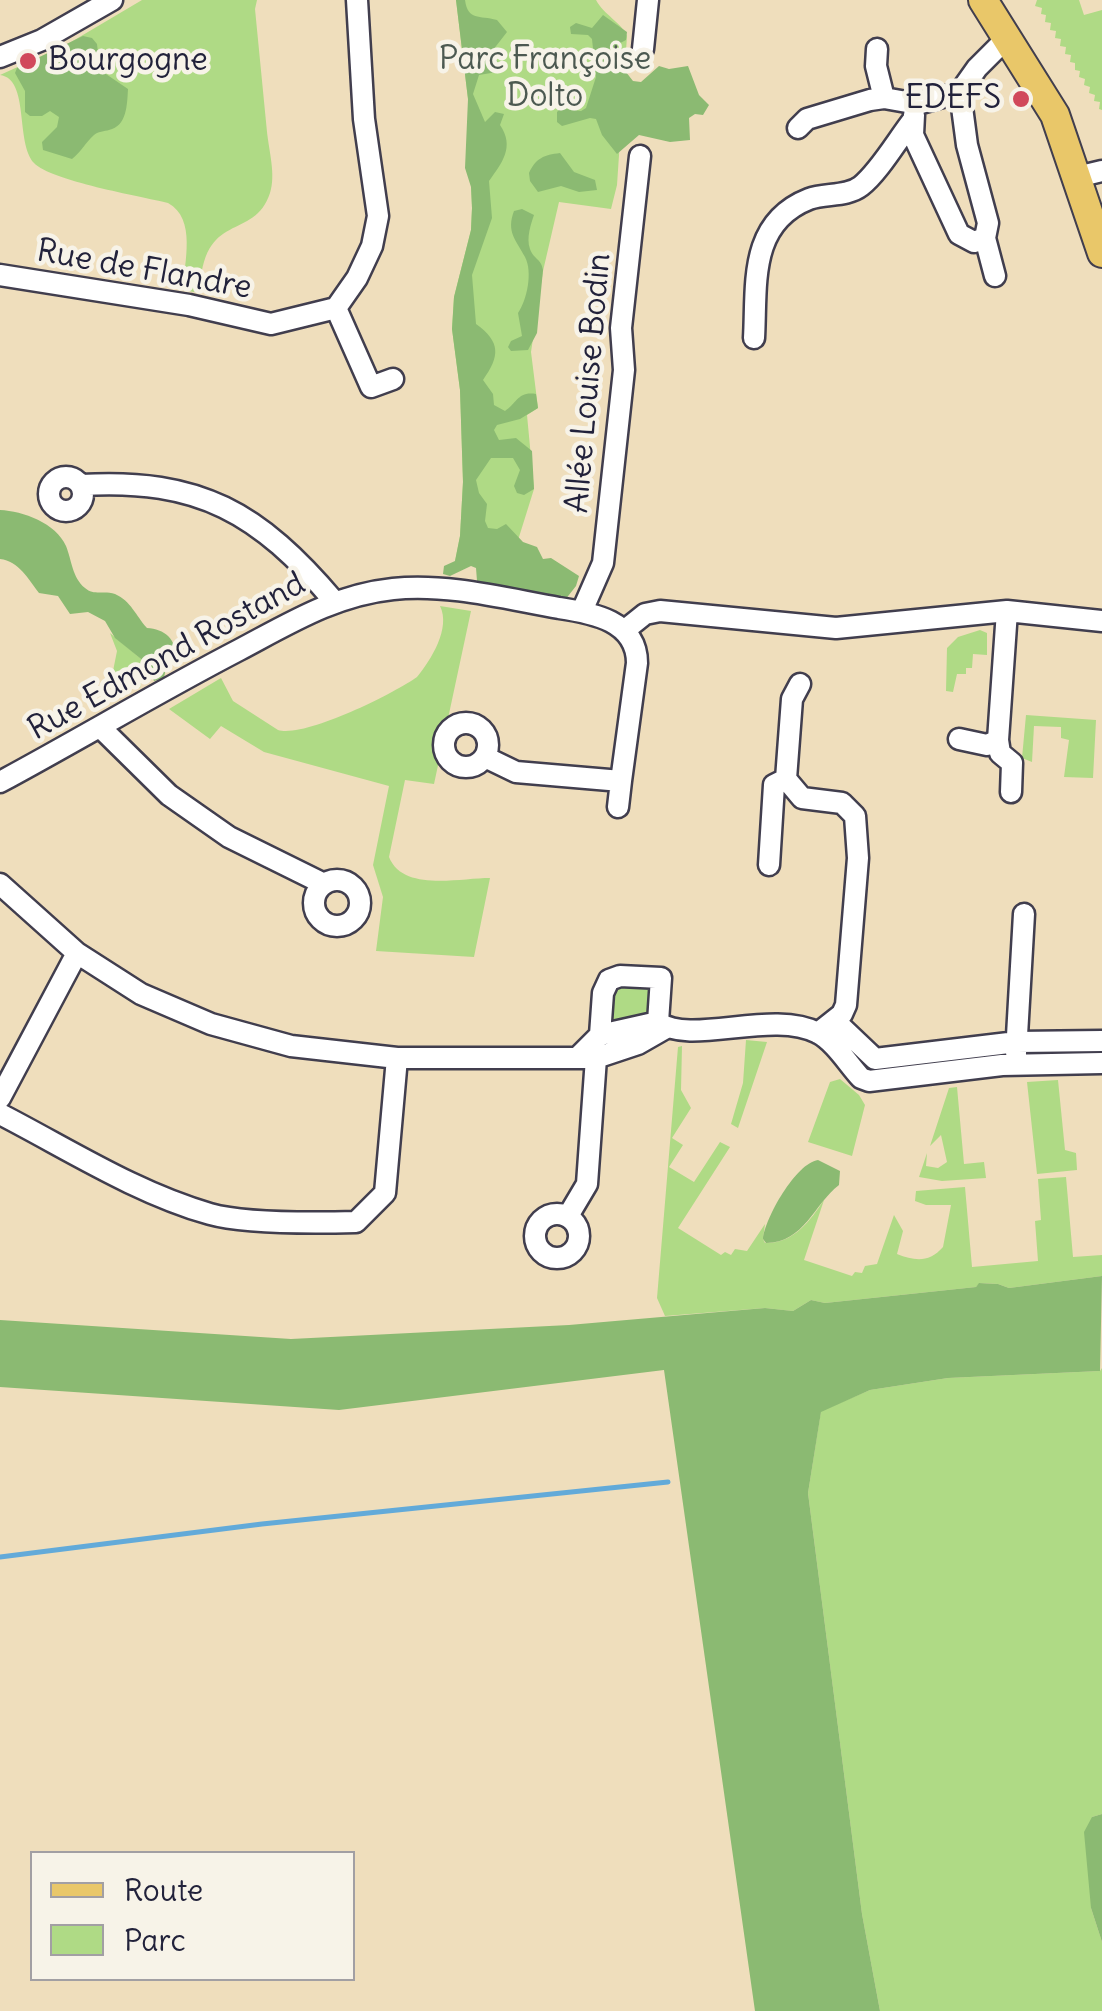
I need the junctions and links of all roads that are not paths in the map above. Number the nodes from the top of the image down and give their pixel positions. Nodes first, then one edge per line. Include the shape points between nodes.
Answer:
1 (112, 0) edge
2 (357, 0) edge
3 (648, 0) edge
4 (968, 0) edge
5 (982, 0) edge
6 (90, 6) edge
7 (1002, 43) junction
8 (643, 49) dead end
9 (877, 49) dead end
10 (0, 57) edge
11 (960, 92) junction
12 (884, 98) junction
13 (916, 112) junction
14 (798, 128) dead end
15 (640, 156) dead end
16 (1082, 169) edge
17 (985, 238) junction
18 (1102, 253) edge
19 (0, 275) edge
20 (995, 276) dead end
21 (336, 308) junction
22 (754, 338) dead end
23 (393, 380) dead end
24 (81, 485) dead end
25 (334, 600) junction
26 (582, 611) junction
27 (1007, 611) junction
28 (1102, 621) edge
29 (625, 630) junction
30 (800, 684) dead end
31 (101, 728) junction
32 (959, 740) dead end
33 (998, 740) junction
34 (485, 757) dead end
35 (786, 778) junction
36 (0, 782) edge
37 (621, 782) junction
38 (1011, 792) dead end
39 (802, 798) junction
40 (618, 807) dead end
41 (773, 814) junction
42 (769, 865) dead end
43 (0, 884) edge
44 (324, 884) dead end
45 (1024, 914) dead end
46 (77, 953) junction
47 (662, 1025) junction
48 (827, 1027) junction
49 (600, 1034) junction
50 (1102, 1041) edge
51 (1016, 1042) junction
52 (587, 1057) junction
53 (397, 1058) junction
54 (1015, 1064) junction
55 (1102, 1064) edge
56 (0, 1098) edge
57 (0, 1114) edge
58 (568, 1216) dead end

1 - 6 street
2 - 21 street via 378,216 372,246
3 - 8 street
4 - 7 main road
5 - 7 main road
6 - 10 street via 42,40
7 - 11 street
7 - 16 main road
9 - 12 street
11 - 13 street
11 - 17 street via 988,222
12 - 13 street
12 - 14 street via 807,119
13 - 17 street via 913,134 959,234 974,242
13 - 22 street via 860,187 812,198 770,230 760,248
15 - 26 street, Allée Louise Bodin via 604,563
16 - 18 main road
17 - 20 street
19 - 21 street, Rue de Flandre via 271,324
21 - 23 street via 371,388
24 - 25 street via 166,490 220,504 262,528
25 - 26 street, Rue Edmond Rostand via 396,588
25 - 31 street, Rue Edmond Rostand
26 - 29 street, Rue Edmond Rostand
27 - 28 street
27 - 29 street via 836,628 660,610
27 - 33 street
29 - 37 street via 637,663
30 - 35 street via 792,699
31 - 36 street, Rue Edmond Rostand
31 - 44 street via 169,795 230,838
32 - 33 street via 987,746
33 - 38 street via 1000,753 1012,763
34 - 37 street via 516,772
35 - 39 street
35 - 41 street via 774,785
37 - 40 street
39 - 41 street via 784,815
39 - 48 street via 842,803 854,816 858,858 846,1006
41 - 42 street
43 - 46 street
45 - 51 street
46 - 53 street via 141,994 211,1024 291,1046
46 - 56 street
47 - 48 street
47 - 49 street
47 - 49 street via 660,978 620,976 602,993
47 - 52 street via 638,1044
48 - 51 street via 874,1059
48 - 54 street via 869,1081
49 - 52 street
50 - 51 street
51 - 54 street
52 - 53 street
52 - 58 street via 587,1184
53 - 57 street via 386,1192 356,1222 214,1215 167,1199
54 - 55 street

